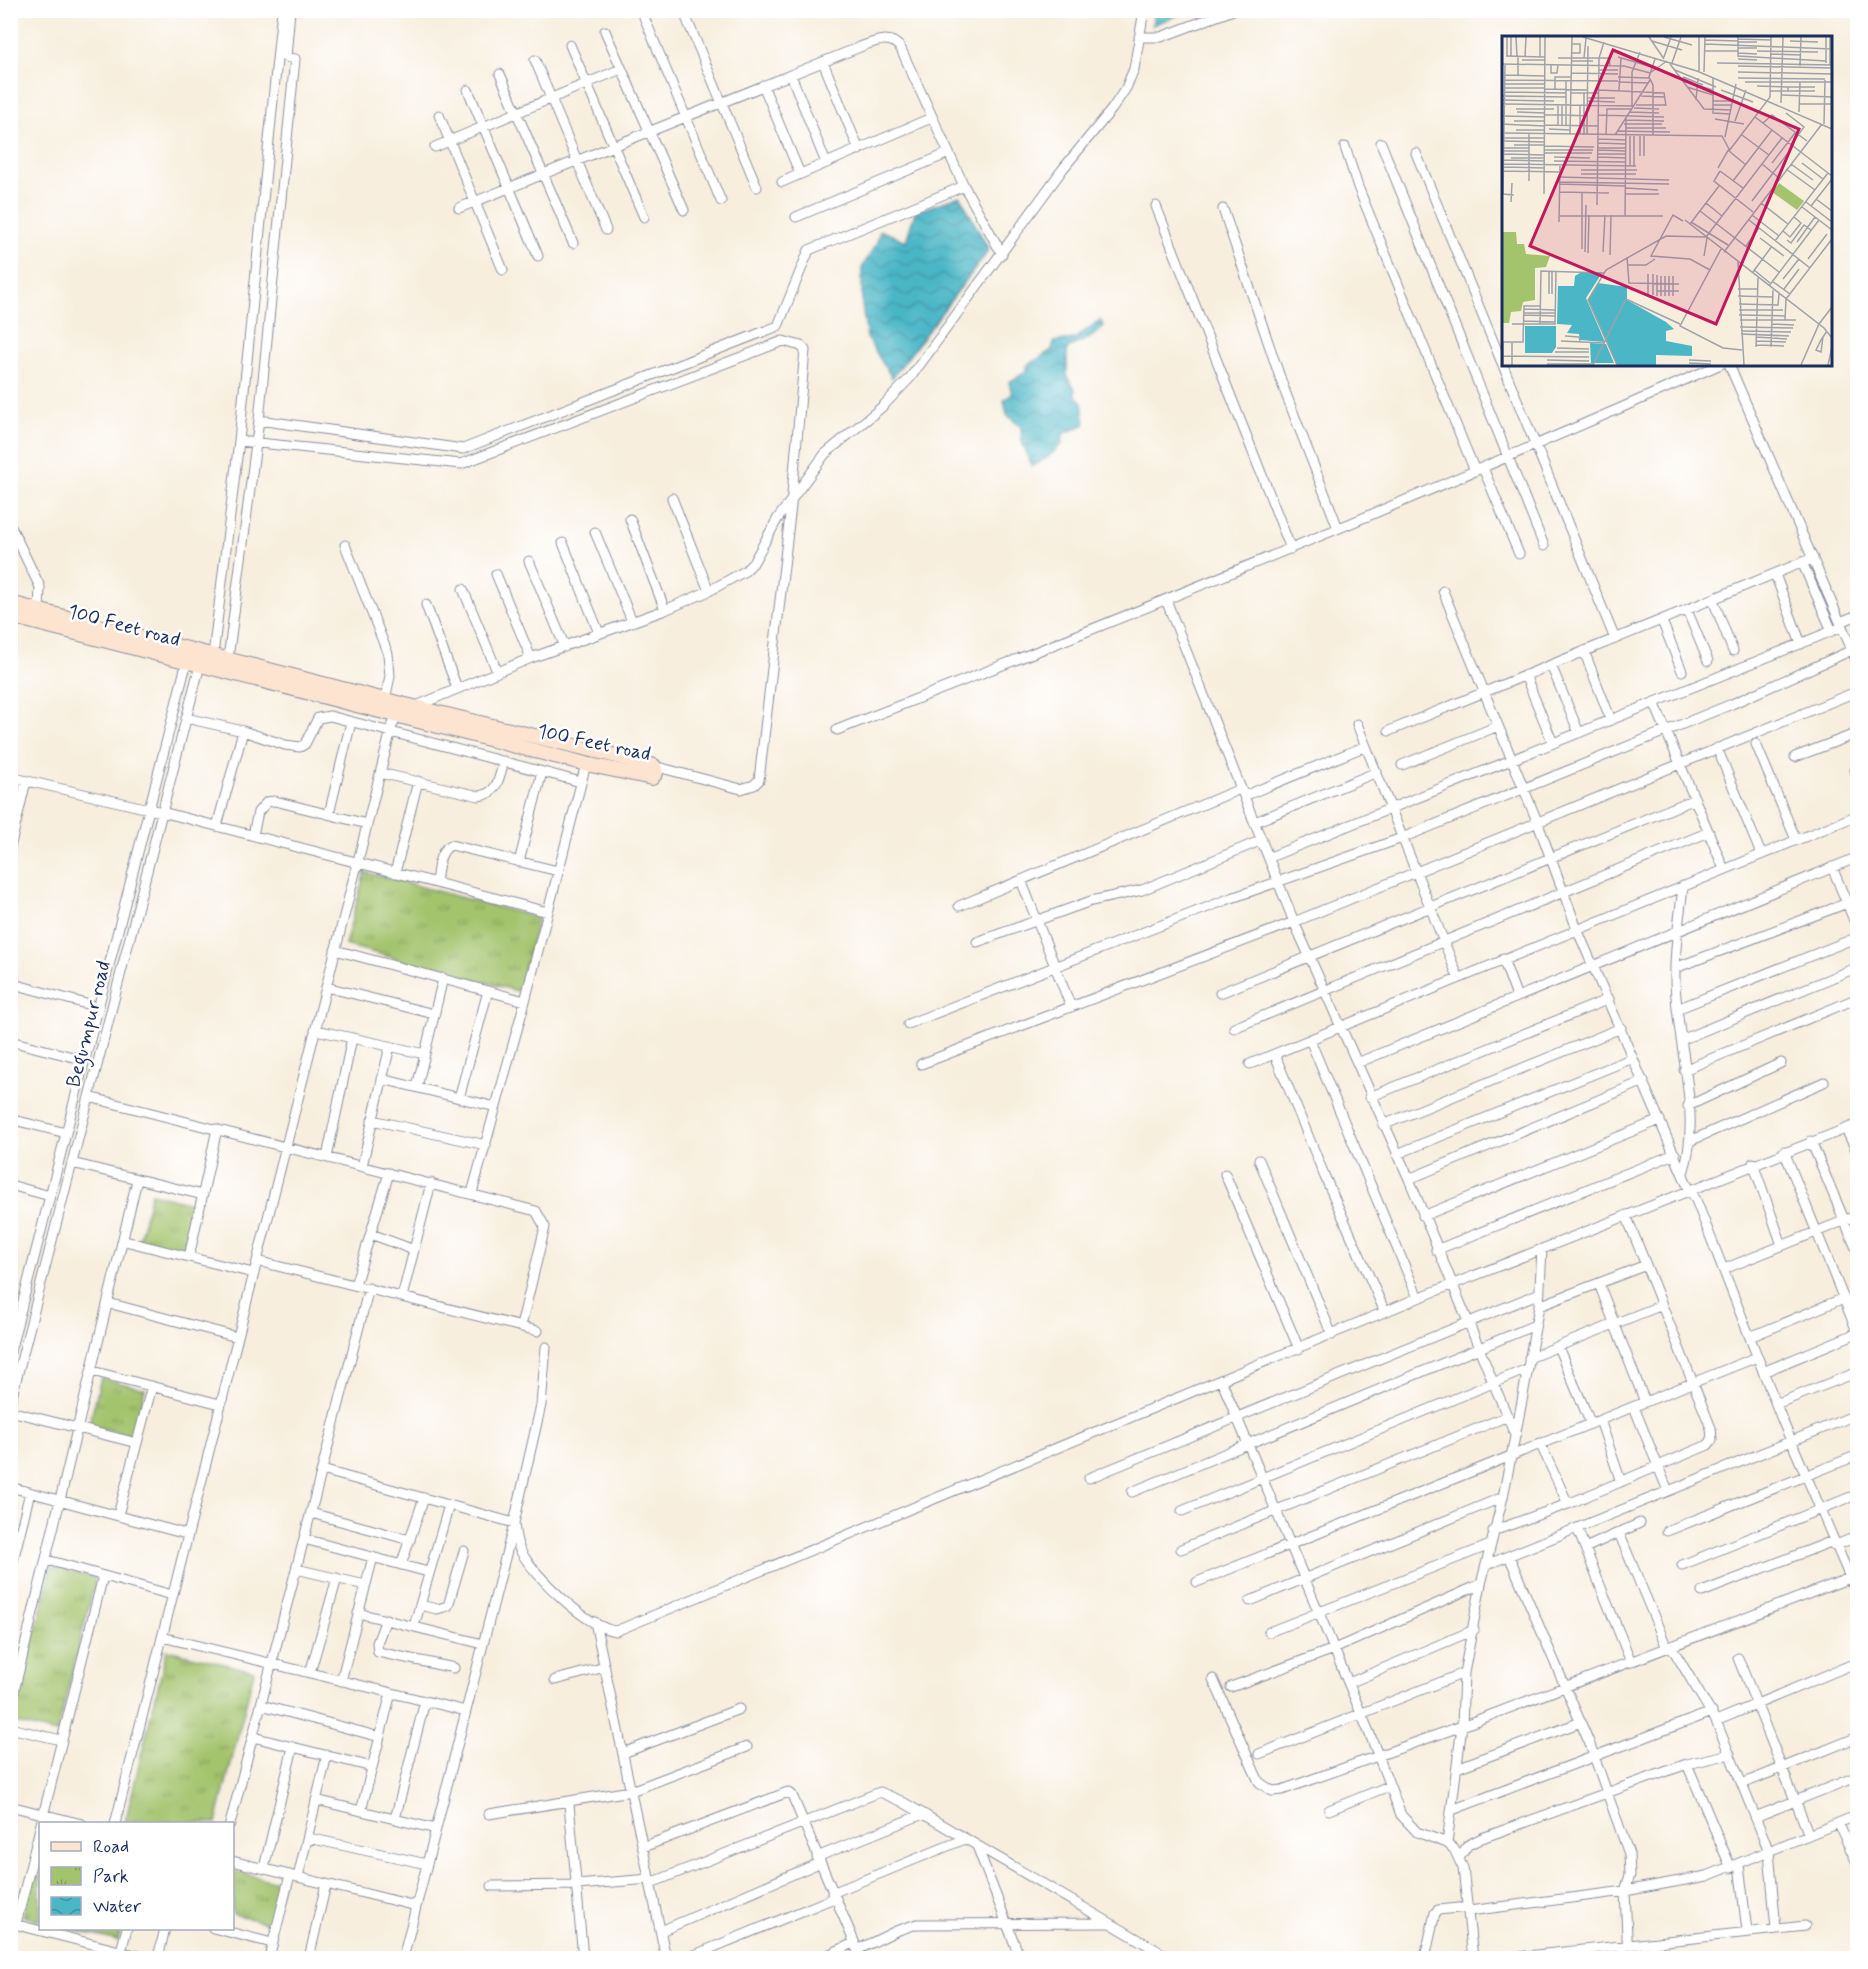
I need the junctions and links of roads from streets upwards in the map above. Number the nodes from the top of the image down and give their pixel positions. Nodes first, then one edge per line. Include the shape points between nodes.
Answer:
1 (282, 10) edge
2 (290, 10) edge
3 (683, 10) edge
4 (1144, 10) edge
5 (1233, 10) edge
6 (644, 17) dead end
7 (605, 31) dead end
8 (1139, 37) junction
9 (570, 45) dead end
10 (535, 60) dead end
11 (823, 62) junction
12 (621, 69) junction
13 (500, 74) dead end
14 (791, 75) junction
15 (587, 84) junction
16 (763, 85) junction
17 (468, 90) dead end
18 (551, 99) junction
19 (721, 103) junction
20 (516, 112) junction
21 (439, 115) dead end
22 (686, 117) junction
23 (931, 118) junction
24 (482, 125) junction
25 (648, 132) junction
26 (449, 140) junction
27 (1381, 143) dead end
28 (613, 146) junction
29 (435, 147) dead end
30 (1345, 147) dead end
31 (859, 150) junction
32 (949, 153) junction
33 (1416, 153) dead end
34 (576, 160) junction
35 (826, 163) junction
36 (542, 174) junction
37 (800, 174) junction
38 (782, 182) dead end
39 (964, 186) junction
40 (508, 187) junction
41 (757, 187) dead end
42 (721, 201) dead end
43 (474, 202) junction
44 (1156, 207) dead end
45 (459, 208) dead end
46 (1223, 209) dead end
47 (684, 210) dead end
48 (644, 217) dead end
49 (796, 217) dead end
50 (606, 230) dead end
51 (573, 243) dead end
52 (1002, 254) junction
53 (538, 256) dead end
54 (503, 270) dead end
55 (1502, 365) edge
56 (1502, 366) edge
57 (1717, 366) edge
58 (1730, 366) edge
59 (259, 420) junction
60 (239, 441) junction
61 (256, 442) junction
62 (1535, 447) junction
63 (1509, 458) junction
64 (1479, 470) junction
65 (672, 498) dead end
66 (791, 499) junction
67 (630, 519) dead end
68 (10, 525) edge
69 (1338, 528) junction
70 (596, 532) dead end
71 (563, 543) dead end
72 (345, 545) dead end
73 (1544, 546) dead end
74 (1291, 549) junction
75 (1519, 554) dead end
76 (1813, 558) junction
77 (529, 561) dead end
78 (1802, 562) junction
79 (496, 574) dead end
80 (1775, 574) junction
81 (463, 589) dead end
82 (709, 591) junction
83 (1443, 591) dead end
84 (1166, 600) junction
85 (1713, 600) junction
86 (10, 603) edge
87 (426, 605) dead end
88 (39, 610) junction
89 (664, 610) junction
90 (1687, 610) junction
91 (1857, 615) edge
92 (10, 616) edge
93 (632, 621) junction
94 (1662, 621) junction
95 (1841, 625) junction
96 (1832, 631) junction
97 (599, 633) junction
98 (1615, 639) junction
99 (1801, 644) junction
100 (565, 647) junction
101 (1852, 650) junction
102 (1584, 651) junction
103 (1733, 651) dead end
104 (198, 657) junction
105 (531, 658) junction
106 (228, 659) junction
107 (1708, 661) dead end
108 (1857, 662) edge
109 (1551, 664) junction
110 (497, 671) junction
111 (1682, 671) dead end
112 (1525, 675) junction
113 (457, 688) junction
114 (1857, 691) edge
115 (1484, 692) junction
116 (385, 700) junction
117 (1654, 702) junction
118 (414, 707) junction
119 (397, 714) junction
120 (186, 718) junction
121 (1611, 720) junction
122 (351, 722) junction
123 (1357, 724) dead end
124 (1498, 726) junction
125 (1666, 729) junction
126 (837, 730) dead end
127 (243, 731) junction
128 (1389, 731) dead end
129 (391, 732) junction
130 (1579, 733) junction
131 (1857, 733) edge
132 (1553, 743) junction
133 (1756, 744) dead end
134 (1366, 747) junction
135 (1717, 748) junction
136 (1794, 758) dead end
137 (1512, 760) junction
138 (504, 761) junction
139 (586, 764) junction
140 (1680, 764) junction
141 (654, 765) junction
142 (1402, 765) dead end
143 (542, 772) junction
144 (1377, 772) junction
145 (380, 773) junction
146 (10, 777) edge
147 (26, 781) junction
148 (418, 781) junction
149 (581, 782) junction
150 (1522, 787) junction
151 (1242, 793) junction
152 (1695, 799) junction
153 (149, 809) junction
154 (1392, 810) junction
155 (162, 812) junction
156 (329, 814) junction
157 (1857, 815) edge
158 (1537, 821) junction
159 (1254, 822) junction
160 (368, 824) junction
161 (217, 826) junction
162 (13, 830) edge
163 (1709, 832) junction
164 (253, 835) junction
165 (1402, 838) junction
166 (1262, 840) junction
167 (1796, 840) junction
168 (10, 848) edge
169 (1761, 854) junction
170 (1270, 857) junction
171 (1857, 857) edge
172 (1550, 858) junction
173 (357, 862) junction
174 (519, 862) junction
175 (1832, 867) junction
176 (1725, 869) junction
177 (558, 871) junction
178 (1415, 872) junction
179 (395, 873) junction
180 (1021, 880) junction
181 (436, 883) junction
182 (1281, 883) junction
183 (1683, 886) junction
184 (1564, 891) junction
185 (1857, 899) edge
186 (1847, 903) junction
187 (959, 906) dead end
188 (1430, 908) junction
189 (548, 912) junction
190 (1037, 919) junction
191 (1294, 922) junction
192 (1577, 929) junction
193 (1679, 930) junction
194 (1857, 930) edge
195 (1857, 937) edge
196 (1443, 941) junction
197 (977, 942) dead end
198 (335, 950) junction
199 (1310, 957) junction
200 (1503, 959) junction
201 (1594, 965) junction
202 (1056, 966) junction
203 (1857, 967) edge
204 (1675, 968) junction
205 (1458, 977) junction
206 (443, 978) junction
207 (10, 983) edge
208 (326, 987) junction
209 (1325, 989) junction
210 (488, 991) junction
211 (1221, 993) dead end
212 (1518, 997) junction
213 (1609, 999) junction
214 (1857, 999) edge
215 (525, 1001) junction
216 (1071, 1006) junction
217 (97, 1007) junction
218 (1677, 1009) junction
219 (434, 1014) junction
220 (908, 1024) dead end
221 (1342, 1026) junction
222 (1234, 1028) dead end
223 (1621, 1028) junction
224 (92, 1030) junction
225 (316, 1030) junction
226 (106, 1034) junction
227 (352, 1038) junction
228 (1310, 1040) junction
229 (1681, 1040) junction
230 (10, 1041) edge
231 (390, 1046) junction
232 (425, 1054) junction
233 (1275, 1055) junction
234 (1633, 1058) junction
235 (85, 1060) junction
236 (1357, 1063) junction
237 (1781, 1063) dead end
238 (921, 1064) dead end
239 (1250, 1064) dead end
240 (1684, 1070) junction
241 (382, 1079) junction
242 (1644, 1081) junction
243 (1824, 1082) dead end
244 (417, 1087) junction
245 (1370, 1096) junction
246 (89, 1097) junction
247 (459, 1098) junction
248 (1688, 1106) junction
249 (496, 1107) junction
250 (10, 1119) edge
251 (372, 1120) junction
252 (1660, 1120) junction
253 (1857, 1124) edge
254 (1383, 1125) junction
255 (1846, 1129) junction
256 (217, 1130) junction
257 (66, 1133) junction
258 (1690, 1141) junction
259 (1811, 1141) junction
260 (486, 1145) junction
261 (284, 1146) junction
262 (1784, 1151) junction
263 (1397, 1154) junction
264 (1857, 1154) edge
265 (1675, 1155) junction
266 (327, 1157) junction
267 (1259, 1160) dead end
268 (72, 1163) junction
269 (1753, 1163) junction
270 (362, 1166) junction
271 (389, 1173) junction
272 (1683, 1173) junction
273 (1225, 1174) dead end
274 (1409, 1179) junction
275 (137, 1180) junction
276 (431, 1183) junction
277 (10, 1185) edge
278 (1689, 1189) junction
279 (472, 1193) junction
280 (202, 1195) junction
281 (50, 1196) junction
282 (1626, 1215) junction
283 (1857, 1215) edge
284 (1423, 1216) junction
285 (1843, 1221) junction
286 (1816, 1232) junction
287 (371, 1234) junction
288 (125, 1242) junction
289 (1782, 1245) junction
290 (1542, 1249) junction
291 (414, 1250) junction
292 (1436, 1250) junction
293 (1857, 1253) edge
294 (189, 1257) junction
295 (257, 1261) junction
296 (1646, 1265) junction
297 (1724, 1269) junction
298 (253, 1273) junction
299 (1599, 1284) junction
300 (355, 1285) junction
301 (1452, 1285) junction
302 (369, 1288) junction
303 (1540, 1293) junction
304 (402, 1297) junction
305 (1419, 1298) junction
306 (1844, 1298) junction
307 (108, 1303) junction
308 (1662, 1305) junction
309 (1539, 1306) junction
310 (1385, 1312) junction
311 (1854, 1316) edge
312 (1469, 1320) junction
313 (1536, 1325) junction
314 (1615, 1325) junction
315 (521, 1326) junction
316 (538, 1331) dead end
317 (1857, 1333) edge
318 (1332, 1335) junction
319 (237, 1337) junction
320 (1750, 1337) junction
321 (546, 1347) dead end
322 (1480, 1347) junction
323 (1558, 1347) junction
324 (1299, 1349) junction
325 (10, 1352) edge
326 (1757, 1357) junction
327 (1529, 1358) junction
328 (1527, 1369) junction
329 (92, 1371) junction
330 (1763, 1372) junction
331 (1857, 1372) edge
332 (1494, 1381) junction
333 (1222, 1382) junction
334 (1694, 1383) junction
335 (152, 1386) junction
336 (1646, 1402) junction
337 (10, 1404) edge
338 (220, 1404) junction
339 (1776, 1404) junction
340 (1634, 1407) junction
341 (10, 1410) edge
342 (1857, 1414) edge
343 (1508, 1416) junction
344 (1237, 1417) junction
345 (1595, 1422) junction
346 (77, 1429) junction
347 (1515, 1435) junction
348 (1791, 1442) junction
349 (137, 1443) junction
350 (1540, 1443) junction
351 (1248, 1444) junction
352 (1510, 1455) junction
353 (1857, 1455) edge
354 (1659, 1465) junction
355 (322, 1470) junction
356 (1805, 1475) junction
357 (1089, 1478) dead end
358 (1263, 1478) junction
359 (1622, 1482) junction
360 (10, 1487) edge
361 (1668, 1491) junction
362 (30, 1492) junction
363 (1132, 1492) dead end
364 (1857, 1494) edge
365 (1503, 1497) junction
366 (424, 1498) junction
367 (61, 1501) junction
368 (1568, 1504) junction
369 (449, 1505) junction
370 (1820, 1509) junction
371 (1182, 1511) dead end
372 (1275, 1511) junction
373 (311, 1513) junction
374 (118, 1515) junction
375 (514, 1523) junction
376 (1641, 1523) dead end
377 (1577, 1528) junction
378 (1493, 1531) junction
379 (1667, 1531) dead end
380 (1619, 1533) junction
381 (186, 1534) junction
382 (1857, 1536) edge
383 (304, 1539) junction
384 (410, 1540) junction
385 (1290, 1544) junction
386 (1833, 1544) junction
387 (1490, 1545) junction
388 (1585, 1548) junction
389 (1181, 1549) dead end
390 (464, 1551) dead end
391 (1509, 1556) junction
392 (373, 1557) junction
393 (47, 1560) junction
394 (401, 1565) junction
395 (1486, 1565) junction
396 (1682, 1565) dead end
397 (296, 1569) junction
398 (428, 1572) junction
399 (10, 1573) edge
400 (103, 1576) junction
401 (337, 1578) junction
402 (1850, 1578) junction
403 (1305, 1579) junction
404 (1197, 1582) dead end
405 (1480, 1584) junction
406 (365, 1585) junction
407 (1702, 1592) dead end
408 (172, 1595) junction
409 (1857, 1596) edge
410 (1250, 1601) dead end
411 (420, 1605) junction
412 (358, 1613) junction
413 (1319, 1614) junction
414 (386, 1619) junction
415 (595, 1623) junction
416 (414, 1626) junction
417 (1474, 1630) junction
418 (1269, 1632) dead end
419 (162, 1637) junction
420 (483, 1644) junction
421 (1669, 1647) junction
422 (1334, 1649) junction
423 (1738, 1658) dead end
424 (1630, 1662) junction
425 (1857, 1662) edge
426 (272, 1664) junction
427 (605, 1667) junction
428 (454, 1668) dead end
429 (310, 1673) junction
430 (1464, 1673) junction
431 (1213, 1679) dead end
432 (555, 1680) dead end
433 (341, 1681) junction
434 (1349, 1683) junction
435 (1231, 1687) dead end
436 (1566, 1687) junction
437 (391, 1693) junction
438 (425, 1701) junction
439 (1756, 1704) junction
440 (261, 1705) junction
441 (10, 1708) edge
442 (739, 1709) dead end
443 (466, 1711) junction
444 (1361, 1714) junction
445 (1714, 1717) junction
446 (1581, 1722) junction
447 (1462, 1726) junction
448 (10, 1728) edge
449 (252, 1737) junction
450 (380, 1737) junction
451 (1857, 1737) edge
452 (61, 1740) junction
453 (293, 1747) junction
454 (747, 1747) dead end
455 (624, 1753) junction
456 (1259, 1754) dead end
457 (1730, 1754) junction
458 (327, 1755) junction
459 (1378, 1755) junction
460 (1595, 1757) junction
461 (1687, 1764) junction
462 (372, 1767) junction
463 (1457, 1768) junction
464 (1782, 1768) junction
465 (1857, 1776) edge
466 (1742, 1784) junction
467 (1389, 1786) junction
468 (631, 1791) junction
469 (1606, 1792) junction
470 (316, 1800) junction
471 (1795, 1801) junction
472 (569, 1803) junction
473 (10, 1806) edge
474 (1329, 1810) dead end
475 (1452, 1810) junction
476 (361, 1811) junction
477 (42, 1814) junction
478 (489, 1814) dead end
479 (923, 1814) junction
480 (1857, 1815) edge
481 (1755, 1817) junction
482 (395, 1819) junction
483 (803, 1821) junction
484 (41, 1822) edge
485 (74, 1822) edge
486 (116, 1822) edge
487 (231, 1822) edge
488 (1838, 1823) junction
489 (436, 1829) junction
490 (1809, 1835) junction
491 (309, 1838) junction
492 (39, 1839) edge
493 (965, 1839) junction
494 (1447, 1843) junction
495 (977, 1845) junction
496 (643, 1847) junction
497 (1769, 1852) junction
498 (37, 1856) edge
499 (1459, 1858) junction
500 (818, 1860) junction
501 (234, 1861) edge
502 (427, 1864) junction
503 (1857, 1865) edge
504 (1735, 1867) junction
505 (264, 1868) junction
506 (294, 1876) junction
507 (650, 1881) junction
508 (326, 1884) junction
509 (577, 1885) junction
510 (492, 1886) dead end
511 (1625, 1891) junction
512 (833, 1895) junction
513 (416, 1906) junction
514 (1468, 1909) junction
515 (13, 1923) edge
516 (1111, 1923) junction
517 (1007, 1925) junction
518 (1805, 1926) dead end
519 (1776, 1929) junction
520 (39, 1930) edge
521 (39, 1930) edge
522 (127, 1930) edge
523 (165, 1930) edge
524 (217, 1930) edge
525 (661, 1931) junction
526 (1747, 1932) junction
527 (272, 1943) junction
528 (1626, 1944) junction
529 (858, 1951) edge
530 (121, 1952) junction
531 (147, 1959) edge
532 (158, 1959) edge
533 (269, 1959) edge
534 (309, 1959) edge
535 (403, 1959) edge
536 (583, 1959) edge
537 (666, 1959) edge
538 (687, 1959) edge
539 (821, 1959) edge
540 (1020, 1959) edge
541 (1170, 1959) edge
542 (1425, 1959) edge
543 (1473, 1959) edge
544 (1509, 1959) edge
545 (1628, 1959) edge

1 - 60 street
2 - 59 street via 286,57 295,59
3 - 19 street
4 - 8 street
5 - 8 street via 1171,34
6 - 22 street
7 - 12 street
8 - 52 street via 1134,69 1126,88
9 - 15 street
10 - 18 street
11 - 14 street
11 - 23 street via 881,40 896,42
11 - 31 street
12 - 15 street
12 - 25 street
13 - 20 street
14 - 16 street
14 - 35 street
15 - 18 street
15 - 28 street
16 - 19 street
16 - 37 street
17 - 24 street
18 - 20 street
18 - 34 street
19 - 22 street
19 - 41 street
20 - 24 street
20 - 36 street
21 - 26 street
22 - 25 street
22 - 42 street
23 - 31 street
23 - 32 street
24 - 26 street
24 - 40 street
25 - 28 street
25 - 47 street
26 - 29 street
26 - 43 street
27 - 63 street
28 - 34 street
28 - 48 street
30 - 64 street via 1358,187
31 - 35 street
32 - 39 street
32 - 49 street
33 - 55 street
34 - 36 street
34 - 50 street
35 - 37 street
36 - 40 street
36 - 51 street
37 - 38 street
39 - 52 street
39 - 59 street via 809,250 778,326 463,449
40 - 43 street
40 - 53 street
43 - 45 street
43 - 54 street
44 - 74 street
46 - 69 street via 1284,388
52 - 66 street via 910,378 825,454
56 - 62 street
57 - 62 street
58 - 76 street
59 - 61 street
60 - 61 street
60 - 104 street
61 - 66 street via 461,464 783,341 793,342 805,350
61 - 106 street
62 - 63 street
62 - 98 street
63 - 64 street
63 - 73 street
64 - 69 street
64 - 75 street
65 - 82 street
66 - 82 street via 753,563
66 - 141 street via 759,780 741,789
67 - 89 street
68 - 88 street via 40,587
69 - 74 street
70 - 93 street
71 - 97 street
72 - 116 street via 388,654 390,676
74 - 84 street
76 - 78 street
76 - 95 street
77 - 100 street
78 - 80 street
78 - 96 street
79 - 105 street
80 - 85 street
80 - 99 street
81 - 110 street
82 - 89 street
83 - 115 street
84 - 126 street
84 - 151 street
85 - 90 street
85 - 103 street
86 - 88 street, 100 Feet road
87 - 113 street
88 - 104 street, 100 Feet road
89 - 93 street
90 - 94 street
90 - 107 street
91 - 95 street
92 - 104 street, 100 Feet road
93 - 97 street
94 - 98 street
94 - 111 street
95 - 96 street
95 - 101 street
96 - 99 street
97 - 100 street
98 - 102 street
99 - 117 street
100 - 105 street
101 - 108 street
101 - 125 street
102 - 109 street
102 - 121 street
104 - 106 street, 100 Feet road
104 - 119 street, 100 Feet road
104 - 120 street, Begumpur road
104 - 153 street, Begumpur road
105 - 110 street
106 - 116 street, 100 Feet road
109 - 112 street
109 - 130 street
110 - 113 street
112 - 115 street
112 - 132 street
113 - 118 street
114 - 135 street
115 - 124 street
115 - 128 street
116 - 118 street, 100 Feet road
117 - 121 street
117 - 125 street
118 - 119 street
118 - 141 street, 100 Feet road
119 - 129 street
119 - 139 street, 100 Feet road
120 - 127 street
120 - 155 street, Begumpur road
121 - 130 street
122 - 127 street via 318,718 300,747
122 - 129 street
122 - 156 street
123 - 134 street
124 - 137 street
124 - 142 street
125 - 140 street
125 - 150 street
127 - 161 street
129 - 138 street
129 - 145 street
130 - 132 street
131 - 136 street
132 - 137 street
133 - 167 street
134 - 144 street
134 - 151 street
135 - 140 street
135 - 169 street
137 - 150 street
137 - 154 street
138 - 143 street
138 - 148 street via 495,790 485,795
139 - 141 street, 100 Feet road via 652,778 656,772
139 - 149 street
140 - 152 street
140 - 158 street
143 - 149 street
143 - 174 street
144 - 154 street
144 - 159 street
145 - 148 street
145 - 160 street
146 - 147 street
147 - 153 street
147 - 162 street
148 - 179 street
149 - 177 street
150 - 158 street
150 - 165 street
151 - 159 street
151 - 180 street
152 - 163 street
152 - 172 street
153 - 155 street
153 - 217 street, Begumpur road
154 - 165 street
154 - 170 street
155 - 161 street
155 - 226 street, Begumpur road
156 - 160 street
156 - 164 street via 267,802 258,812
157 - 167 street
158 - 172 street
158 - 178 street
159 - 166 street
160 - 173 street
161 - 164 street
162 - 168 street
163 - 176 street
163 - 184 street
164 - 173 street
165 - 178 street
165 - 182 street
166 - 170 street
166 - 190 street via 1142,890
167 - 169 street
169 - 176 street
170 - 182 street
171 - 175 street
172 - 184 street
172 - 188 street
173 - 179 street
173 - 198 street
174 - 177 street
174 - 181 street via 451,845 441,857
175 - 186 street
175 - 193 street
176 - 183 street
177 - 189 street
178 - 188 street
178 - 191 street
179 - 181 street
180 - 187 street
180 - 190 street
181 - 189 street
182 - 191 street
182 - 202 street via 1226,900
183 - 192 street
183 - 193 street
184 - 192 street
184 - 196 street
185 - 186 street
186 - 194 street
186 - 204 street
188 - 196 street
188 - 199 street
189 - 215 street
190 - 197 street
190 - 202 street
191 - 199 street
191 - 216 street
192 - 200 street
192 - 201 street
193 - 201 street
193 - 204 street
195 - 218 street
196 - 205 street
196 - 209 street
198 - 206 street
198 - 208 street
199 - 209 street
199 - 211 street
200 - 205 street
200 - 212 street
201 - 212 street
201 - 213 street
202 - 216 street
202 - 220 street
203 - 229 street
204 - 218 street
205 - 221 street
206 - 210 street
206 - 219 street
207 - 217 street
208 - 219 street
208 - 225 street
209 - 221 street
209 - 222 street
210 - 215 street
210 - 247 street
212 - 236 street
213 - 223 street
213 - 245 street
214 - 240 street
215 - 249 street
216 - 238 street
217 - 224 street, Begumpur road
218 - 229 street
219 - 232 street
221 - 228 street
221 - 236 street
223 - 234 street
223 - 254 street
224 - 226 street
224 - 235 street, Begumpur road
225 - 227 street
225 - 261 street
226 - 246 street, Begumpur road
227 - 231 street
227 - 266 street
228 - 233 street
228 - 305 street
229 - 240 street
230 - 235 street
231 - 232 street
231 - 241 street
232 - 244 street
233 - 239 street
233 - 310 street
234 - 242 street
234 - 263 street
235 - 257 street, Begumpur road
236 - 245 street
237 - 248 street
240 - 248 street
241 - 244 street
241 - 251 street
242 - 252 street
242 - 274 street
243 - 258 street
244 - 247 street
245 - 254 street
246 - 256 street
246 - 268 street, Begumpur road
247 - 249 street
248 - 258 street
249 - 260 street
250 - 257 street
251 - 260 street
251 - 270 street
252 - 265 street
252 - 284 street
253 - 255 street
254 - 263 street
255 - 259 street
255 - 264 street
256 - 261 street
256 - 280 street
257 - 281 street, Begumpur road
258 - 272 street
259 - 262 street
259 - 285 street
260 - 279 street
261 - 266 street
261 - 295 street
262 - 269 street
262 - 286 street
263 - 274 street
265 - 272 street
265 - 292 street
266 - 270 street
267 - 318 street
268 - 275 street
268 - 337 street, Begumpur road
269 - 278 street
269 - 289 street
270 - 271 street
271 - 276 street
271 - 287 street
272 - 278 street
273 - 324 street
274 - 284 street
275 - 280 street
275 - 288 street
276 - 279 street
276 - 291 street
277 - 281 street
278 - 282 street
278 - 297 street
279 - 315 street via 536,1211 542,1218 545,1227
280 - 294 street
281 - 325 street, Begumpur road
282 - 290 street
282 - 296 street
283 - 285 street
284 - 292 street
285 - 286 street
285 - 293 street
286 - 289 street
286 - 306 street
287 - 291 street
287 - 300 street
288 - 294 street
288 - 307 street
289 - 297 street
290 - 301 street
290 - 303 street
291 - 304 street
292 - 301 street
294 - 298 street
295 - 298 street
295 - 300 street
296 - 299 street
296 - 308 street
297 - 320 street
298 - 319 street
299 - 309 street
299 - 314 street
300 - 302 street
301 - 305 street
301 - 312 street
302 - 304 street
302 - 355 street
303 - 309 street
303 - 312 street
304 - 315 street
305 - 310 street
306 - 311 street
306 - 320 street
307 - 319 street
307 - 329 street
308 - 314 street
308 - 334 street
309 - 313 street
310 - 318 street
311 - 317 street
312 - 322 street
312 - 344 street
313 - 322 street
313 - 327 street
314 - 323 street
314 - 336 street
315 - 316 street
317 - 330 street
318 - 324 street
319 - 338 street
320 - 326 street
321 - 375 street via 541,1405
322 - 332 street
322 - 351 street
323 - 327 street
323 - 345 street
324 - 333 street
326 - 330 street
326 - 334 street
327 - 328 street
328 - 332 street
328 - 347 street
329 - 335 street
329 - 346 street
330 - 339 street
331 - 339 street
332 - 343 street
332 - 358 street
333 - 344 street
333 - 415 street via 982,1477 626,1629 607,1630
334 - 336 street
334 - 354 street via 1712,1440
335 - 338 street
335 - 349 street
336 - 340 street
338 - 381 street
339 - 348 street
340 - 345 street
340 - 354 street
341 - 346 street
342 - 348 street
343 - 347 street
343 - 372 street
344 - 351 street
344 - 357 street
345 - 350 street
345 - 359 street
346 - 349 street
346 - 367 street
347 - 352 street
348 - 356 street
348 - 361 street
349 - 374 street
350 - 352 street
350 - 368 street
351 - 358 street
351 - 363 street
352 - 365 street
352 - 385 street
353 - 356 street
354 - 359 street
354 - 361 street
355 - 366 street
355 - 373 street
356 - 370 street
356 - 379 street
358 - 371 street
358 - 372 street
359 - 368 street
360 - 362 street
361 - 377 street
362 - 367 street
362 - 399 street
364 - 370 street
365 - 378 street
365 - 403 street
366 - 369 street
366 - 384 street
367 - 374 street
367 - 393 street
368 - 378 street
369 - 375 street
369 - 398 street
370 - 386 street
370 - 396 street
372 - 385 street
372 - 389 street
373 - 383 street
373 - 384 street
374 - 381 street
375 - 415 street via 517,1544 534,1570
375 - 420 street
376 - 380 street
377 - 388 street
377 - 391 street
378 - 387 street
380 - 388 street
380 - 421 street
381 - 408 street
382 - 386 street
383 - 392 street
383 - 397 street
384 - 394 street
385 - 403 street
385 - 404 street
386 - 402 street
386 - 407 street
387 - 395 street
387 - 413 street
388 - 424 street
390 - 411 street via 448,1606 436,1609
391 - 395 street
391 - 436 street
392 - 394 street
392 - 406 street
393 - 400 street
393 - 441 street
394 - 398 street
395 - 405 street
397 - 401 street
397 - 426 street
398 - 411 street
400 - 408 street
400 - 452 street
401 - 406 street
401 - 429 street
402 - 409 street
402 - 421 street
403 - 410 street
403 - 413 street
405 - 417 street
405 - 422 street
406 - 412 street
408 - 419 street
411 - 416 street
412 - 414 street
412 - 433 street
413 - 418 street
413 - 422 street
414 - 416 street
414 - 428 street via 377,1643 378,1652
415 - 427 street
416 - 420 street
417 - 430 street
417 - 434 street
419 - 426 street
419 - 486 street
420 - 443 street
421 - 424 street
421 - 445 street
422 - 434 street
422 - 435 street
423 - 439 street
424 - 436 street
425 - 439 street
426 - 429 street
426 - 440 street
427 - 432 street
427 - 455 street
429 - 433 street
430 - 444 street
430 - 447 street
431 - 459 street via 1253,1770 1266,1789 1282,1790
433 - 437 street
434 - 444 street
436 - 446 street
436 - 447 street
437 - 438 street
437 - 450 street
438 - 443 street
438 - 482 street
439 - 445 street
439 - 464 street
440 - 449 street
440 - 450 street
442 - 455 street
443 - 489 street
444 - 456 street
444 - 459 street
445 - 457 street
445 - 460 street
446 - 460 street
446 - 463 street
447 - 459 street
447 - 463 street
448 - 452 street
449 - 453 street
449 - 487 street
450 - 462 street
451 - 464 street
452 - 477 street
453 - 458 street
453 - 505 street
454 - 468 street
455 - 468 street
457 - 461 street
457 - 466 street
458 - 462 street
458 - 470 street
459 - 467 street
460 - 469 street
460 - 475 street
461 - 469 street
461 - 504 street
462 - 476 street
463 - 475 street
464 - 466 street
464 - 471 street
465 - 471 street
466 - 481 street
467 - 474 street
467 - 494 street via 1409,1826
468 - 472 street
468 - 496 street
469 - 499 street via 1473,1842
469 - 511 street via 1629,1854 1630,1875
470 - 476 street
470 - 491 street
471 - 481 street
471 - 490 street
472 - 478 street
472 - 509 street
473 - 477 street
475 - 494 street
476 - 482 street
477 - 484 street
477 - 485 street
479 - 483 street via 880,1792
479 - 493 street
479 - 500 street
480 - 488 street
481 - 497 street
482 - 489 street
483 - 496 street via 792,1795 781,1793
483 - 500 street
483 - 507 street via 709,1862
488 - 490 street
488 - 503 street
489 - 502 street
490 - 497 street
491 - 502 street
491 - 506 street
492 - 498 street
493 - 495 street
493 - 512 street
494 - 499 street
495 - 516 street
495 - 517 street
496 - 507 street
497 - 504 street
497 - 519 street
498 - 515 street
499 - 514 street
500 - 512 street
500 - 525 street
501 - 505 street
502 - 513 street
504 - 511 street via 1691,1880
504 - 526 street
505 - 506 street
506 - 508 street
506 - 527 street
507 - 509 street
507 - 525 street
508 - 513 street
508 - 534 street
509 - 510 street
509 - 536 street
511 - 514 street
511 - 528 street
512 - 529 street
512 - 538 street
513 - 535 street
514 - 542 street via 1435,1913
514 - 543 street
515 - 521 street
516 - 517 street
516 - 541 street
517 - 529 street via 917,1924
517 - 540 street
518 - 519 street
519 - 526 street
520 - 530 street
522 - 530 street
523 - 532 street
524 - 527 street
525 - 537 street
526 - 528 street
527 - 533 street
528 - 544 street
528 - 545 street
529 - 539 street
530 - 531 street

